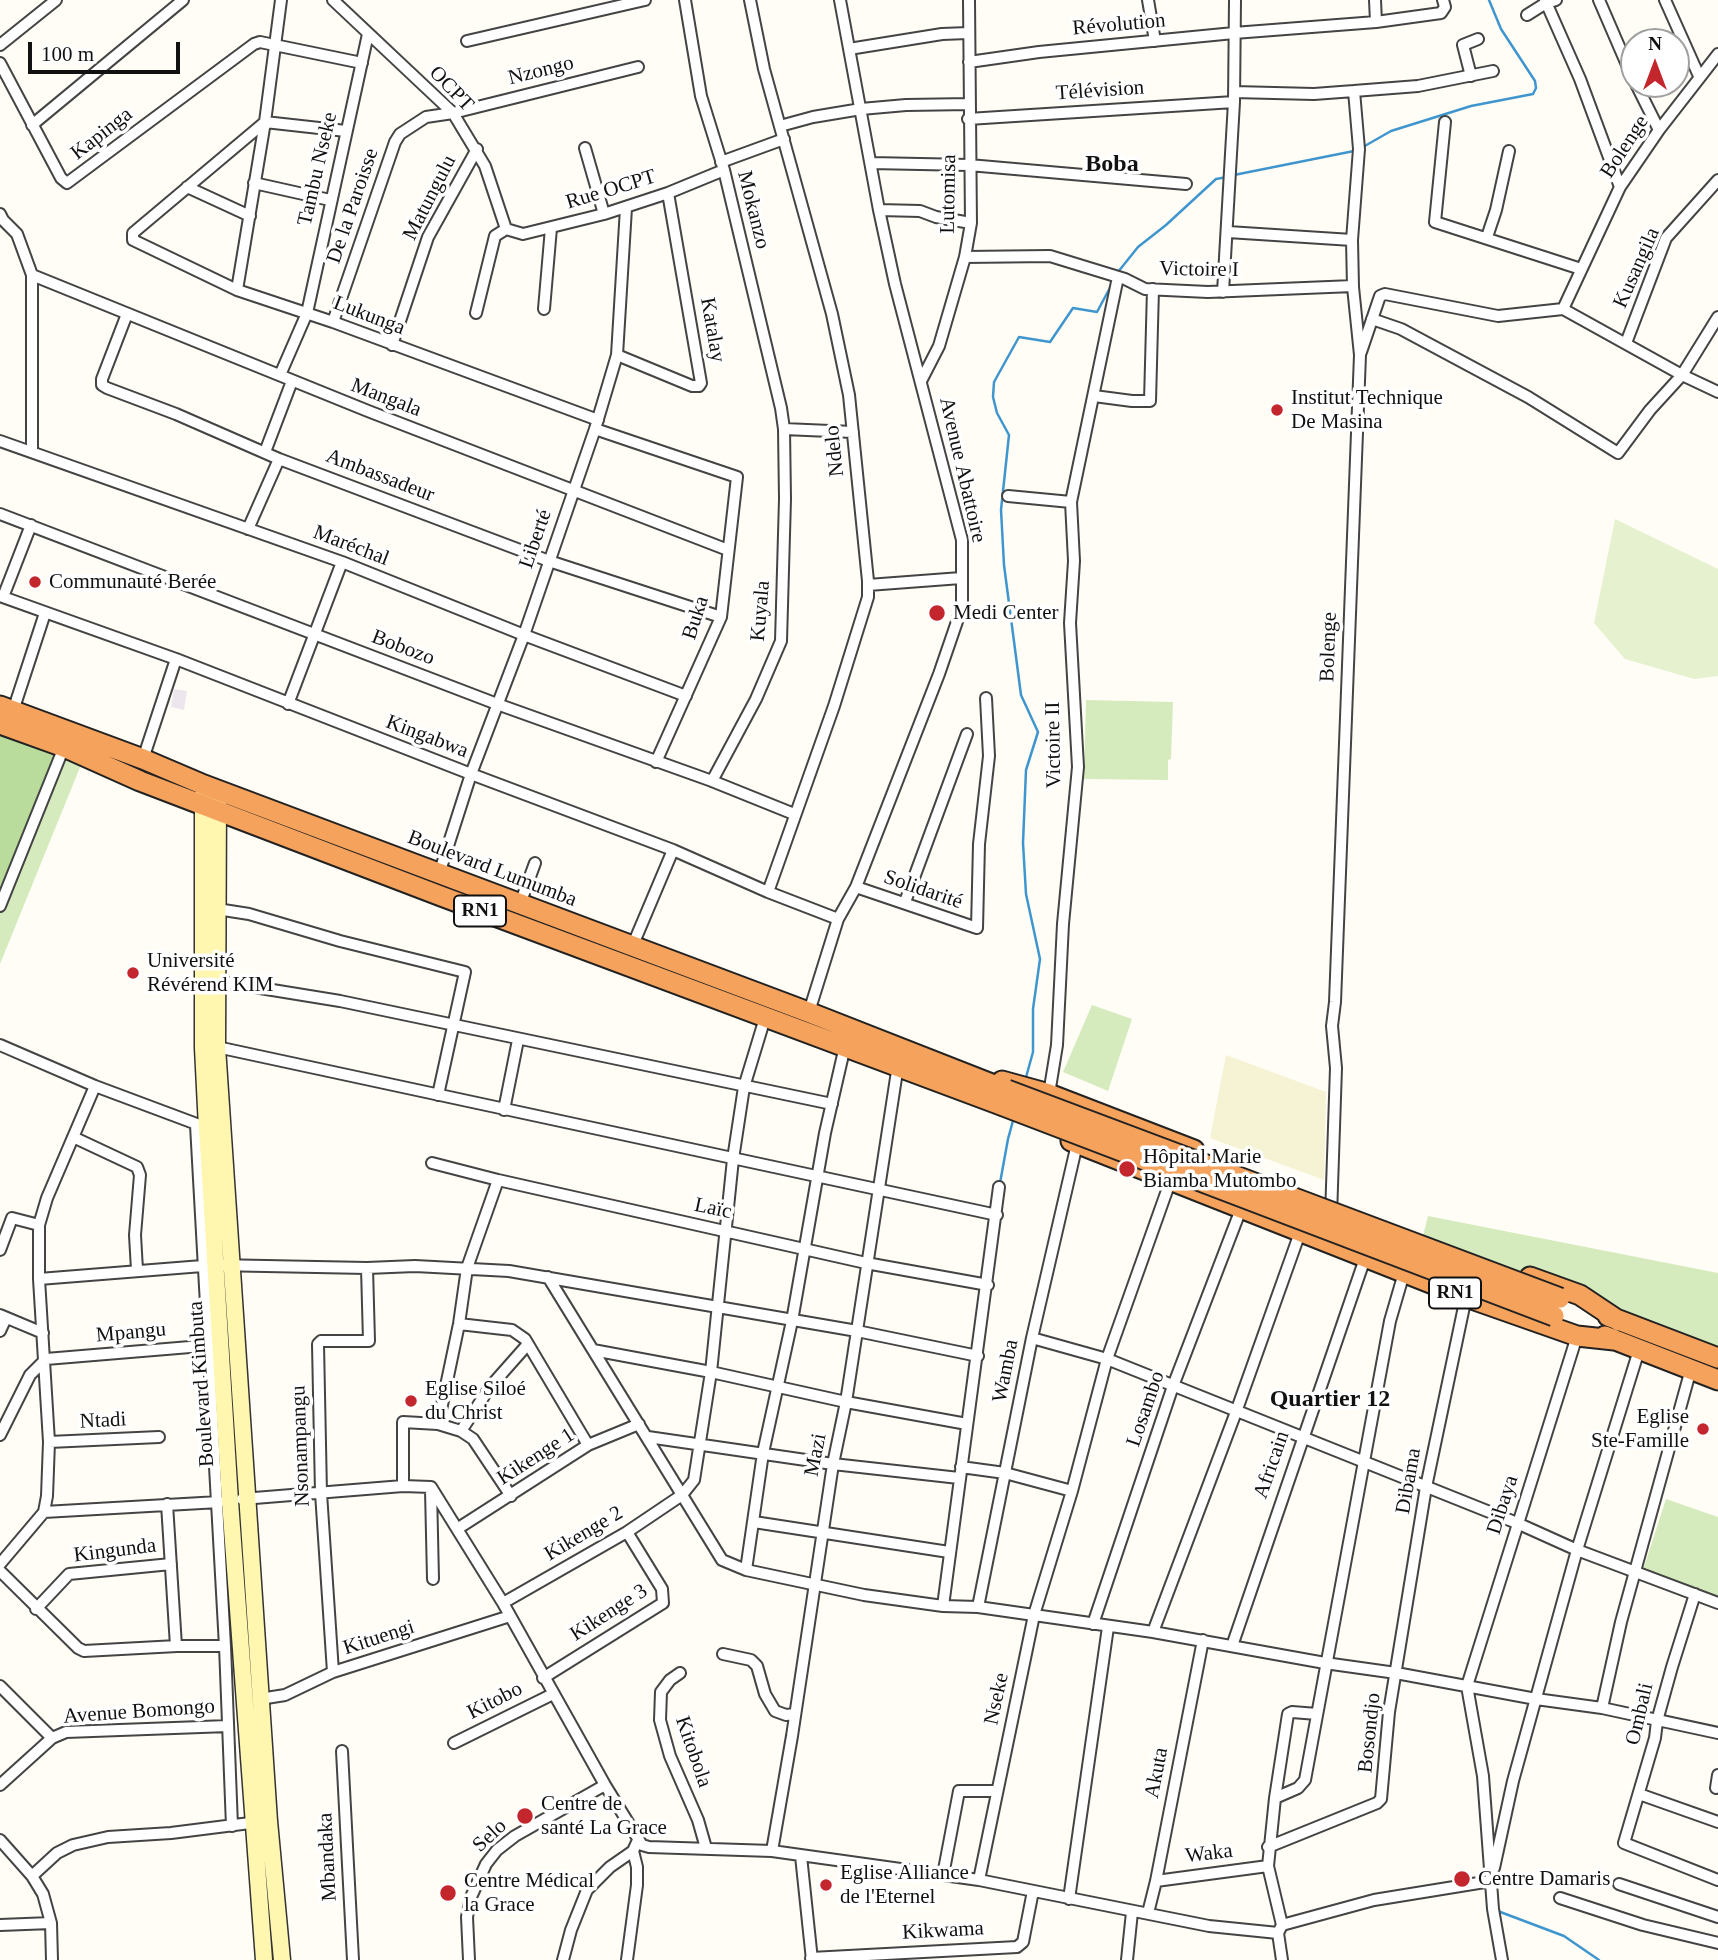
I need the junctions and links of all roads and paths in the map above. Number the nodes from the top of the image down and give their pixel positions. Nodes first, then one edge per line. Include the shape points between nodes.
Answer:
1 (56, 0) edge
2 (183, 0) edge
3 (281, 0) edge
4 (332, 0) edge
5 (645, 0) edge
6 (685, 0) edge
7 (750, 0) edge
8 (840, 0) edge
9 (968, 0) edge
10 (1149, 0) edge
11 (1235, 0) edge
12 (1375, 0) edge
13 (1443, 0) edge
14 (1599, 0) edge
15 (1665, 0) edge
16 (1549, 1) edge
17 (1527, 15) dead end
18 (1376, 22) junction
19 (968, 33) junction
20 (1234, 33) junction
21 (368, 34) junction
22 (1478, 39) dead end
23 (467, 41) dead end
24 (1156, 41) junction
25 (0, 45) edge
26 (274, 46) junction
27 (1620, 48) edge
28 (849, 49) junction
29 (1718, 54) edge
30 (969, 62) junction
31 (0, 63) edge
32 (362, 64) junction
33 (638, 67) dead end
34 (1493, 71) dead end
35 (1471, 76) junction
36 (1699, 76) junction
37 (1354, 91) junction
38 (1234, 97) junction
39 (1643, 98) edge
40 (970, 104) junction
41 (861, 109) junction
42 (453, 113) junction
43 (968, 119) junction
44 (1445, 121) dead end
45 (265, 122) junction
46 (32, 125) junction
47 (780, 126) junction
48 (1659, 130) junction
49 (346, 131) junction
50 (784, 139) junction
51 (395, 142) joint
52 (585, 148) dead end
53 (477, 149) junction
54 (1509, 151) dead end
55 (871, 163) junction
56 (969, 165) junction
57 (722, 166) junction
58 (1718, 180) edge
59 (254, 183) junction
60 (1186, 184) dead end
61 (187, 187) junction
62 (1620, 187) junction
63 (668, 193) junction
64 (330, 200) junction
65 (626, 208) junction
66 (879, 209) junction
67 (604, 214) junction
68 (250, 216) junction
69 (1, 219) edge
70 (971, 223) junction
71 (551, 228) junction
72 (506, 229) junction
73 (1228, 232) junction
74 (1487, 237) junction
75 (1352, 240) junction
76 (965, 257) junction
77 (1581, 269) junction
78 (32, 275) junction
79 (1118, 277) junction
80 (1353, 286) junction
81 (1153, 289) junction
82 (237, 290) junction
83 (1223, 292) junction
84 (544, 309) dead end
85 (1563, 309) junction
86 (307, 313) junction
87 (476, 313) dead end
88 (127, 314) junction
89 (1718, 317) edge
90 (1372, 319) junction
91 (333, 322) junction
92 (1626, 343) junction
93 (392, 345) junction
94 (617, 355) junction
95 (1360, 355) junction
96 (280, 375) junction
97 (1682, 375) junction
98 (292, 381) junction
99 (921, 381) junction
100 (1718, 392) edge
101 (1094, 396) junction
102 (596, 425) junction
103 (784, 429) junction
104 (852, 432) junction
105 (0, 441) edge
106 (32, 452) junction
107 (265, 452) junction
108 (279, 459) junction
109 (737, 477) joint
110 (573, 491) junction
111 (1008, 496) dead end
112 (1071, 502) junction
113 (0, 514) edge
114 (31, 525) junction
115 (248, 529) junction
116 (728, 550) junction
117 (549, 561) junction
118 (342, 562) junction
119 (961, 578) junction
120 (868, 585) junction
121 (1, 597) edge
122 (45, 612) junction
123 (721, 617) junction
124 (314, 634) junction
125 (524, 635) junction
126 (176, 659) junction
127 (686, 695) junction
128 (986, 698) dead end
129 (288, 704) junction
130 (496, 704) junction
131 (4, 713) edge
132 (967, 734) dead end
133 (64, 747) junction
134 (143, 759) junction
135 (656, 762) junction
136 (471, 774) junction
137 (712, 781) junction
138 (211, 798) junction
139 (794, 814) junction
140 (673, 850) junction
141 (535, 863) dead end
142 (439, 874) junction
143 (856, 887) junction
144 (768, 892) junction
145 (905, 902) junction
146 (520, 904) junction
147 (0, 906) edge
148 (217, 909) junction
149 (838, 919) junction
150 (632, 947) junction
151 (217, 981) junction
152 (765, 1017) junction
153 (806, 1022) junction
154 (454, 1024) junction
155 (518, 1040) junction
156 (0, 1045) edge
157 (845, 1046) junction
158 (217, 1047) junction
159 (898, 1065) junction
160 (966, 1083) junction
161 (95, 1086) junction
162 (744, 1087) junction
163 (438, 1095) junction
164 (1018, 1100) junction
165 (832, 1104) junction
166 (504, 1110) junction
167 (208, 1126) junction
168 (73, 1137) junction
169 (1077, 1144) junction
170 (733, 1159) junction
171 (432, 1163) dead end
172 (818, 1177) junction
173 (498, 1180) junction
174 (1170, 1182) junction
175 (999, 1186) dead end
176 (879, 1190) junction
177 (1311, 1197) junction
178 (1332, 1205) junction
179 (1241, 1209) junction
180 (997, 1214) junction
181 (1382, 1224) junction
182 (39, 1225) junction
183 (725, 1231) junction
184 (1300, 1232) junction
185 (1328, 1243) junction
186 (805, 1247) junction
187 (0, 1250) edge
188 (1366, 1259) junction
189 (866, 1263) junction
190 (218, 1266) junction
191 (367, 1268) junction
192 (467, 1268) junction
193 (137, 1270) junction
194 (1404, 1273) junction
195 (548, 1277) junction
196 (39, 1279) junction
197 (988, 1285) junction
198 (1466, 1297) junction
199 (1557, 1307) junction
200 (717, 1308) junction
201 (3, 1316) edge
202 (792, 1321) junction
203 (1619, 1321) junction
204 (459, 1324) junction
205 (0, 1331) edge
206 (857, 1331) junction
207 (43, 1333) junction
208 (1577, 1336) junction
209 (1032, 1339) junction
210 (1614, 1340) junction
211 (528, 1344) junction
212 (214, 1345) junction
213 (593, 1350) junction
214 (1639, 1350) junction
215 (978, 1356) junction
216 (1718, 1358) edge
217 (46, 1359) junction
218 (1107, 1359) junction
219 (1690, 1369) junction
220 (711, 1372) junction
221 (1718, 1380) edge
222 (777, 1387) junction
223 (1173, 1387) junction
224 (846, 1402) junction
225 (1236, 1412) junction
226 (438, 1424) junction
227 (639, 1424) junction
228 (967, 1424) junction
229 (461, 1431) junction
230 (0, 1435) edge
231 (159, 1437) dead end
232 (648, 1437) junction
233 (1302, 1439) junction
234 (49, 1443) junction
235 (701, 1444) junction
236 (588, 1445) junction
237 (763, 1453) junction
238 (1362, 1462) junction
239 (833, 1464) junction
240 (960, 1473) junction
241 (1005, 1473) junction
242 (403, 1486) junction
243 (431, 1487) junction
244 (1426, 1487) junction
245 (1072, 1491) junction
246 (321, 1493) junction
247 (682, 1495) junction
248 (511, 1496) junction
249 (231, 1501) junction
250 (167, 1504) junction
251 (44, 1512) junction
252 (754, 1522) junction
253 (1517, 1523) junction
254 (457, 1529) junction
255 (627, 1532) junction
256 (822, 1533) junction
257 (1577, 1550) junction
258 (949, 1552) junction
259 (0, 1564) edge
260 (171, 1564) junction
261 (746, 1570) junction
262 (0, 1571) edge
263 (1636, 1572) junction
264 (433, 1579) dead end
265 (814, 1582) junction
266 (1695, 1594) junction
267 (1718, 1603) edge
268 (503, 1604) junction
269 (943, 1606) junction
270 (978, 1607) junction
271 (36, 1609) junction
272 (1034, 1615) junction
273 (510, 1616) junction
274 (1093, 1624) junction
275 (1108, 1626) junction
276 (1153, 1632) junction
277 (1203, 1640) junction
278 (176, 1646) junction
279 (225, 1646) junction
280 (1232, 1646) junction
281 (723, 1654) dead end
282 (1325, 1663) junction
283 (333, 1672) junction
284 (1396, 1673) junction
285 (680, 1674) dead end
286 (544, 1678) junction
287 (0, 1686) edge
288 (1467, 1686) junction
289 (554, 1694) junction
290 (260, 1699) junction
291 (1536, 1699) junction
292 (1602, 1708) junction
293 (795, 1714) junction
294 (1317, 1714) junction
295 (1657, 1721) junction
296 (228, 1726) junction
297 (1718, 1733) edge
298 (52, 1738) junction
299 (454, 1743) dead end
300 (342, 1751) dead end
301 (1718, 1775) edge
302 (0, 1785) edge
303 (605, 1785) junction
304 (1716, 1788) dead end
305 (997, 1791) junction
306 (1639, 1794) junction
307 (1275, 1798) junction
308 (261, 1822) junction
309 (1718, 1822) edge
310 (232, 1826) junction
311 (0, 1840) edge
312 (638, 1840) junction
313 (1268, 1847) junction
314 (706, 1848) junction
315 (772, 1851) junction
316 (633, 1852) junction
317 (801, 1856) junction
318 (1268, 1866) junction
319 (943, 1875) junction
320 (32, 1876) junction
321 (979, 1880) junction
322 (1718, 1880) edge
323 (1156, 1881) junction
324 (1491, 1881) junction
325 (1619, 1884) dead end
326 (1032, 1891) junction
327 (1560, 1898) dead end
328 (1069, 1899) junction
329 (1132, 1912) junction
330 (1148, 1913) junction
331 (1718, 1917) edge
332 (51, 1923) junction
333 (0, 1925) edge
334 (1280, 1929) junction
335 (1718, 1943) edge
336 (811, 1959) edge
337 (52, 1960) edge
338 (264, 1960) edge
339 (282, 1960) edge
340 (353, 1960) edge
341 (469, 1960) edge
342 (563, 1960) edge
343 (627, 1960) edge
344 (1127, 1960) edge
345 (1282, 1960) edge
346 (1502, 1960) edge

1 - 25 street
2 - 46 street
3 - 26 street
4 - 21 street, OCPT
5 - 23 street
6 - 57 street, Mokanzo via 700,93
7 - 47 street, Ndelo
8 - 28 street, Avenue Abattoire
9 - 19 street, Lutomisa
10 - 24 street
11 - 20 street
12 - 18 street
13 - 18 street, Révolution via 1441,13
14 - 27 street
15 - 36 street
16 - 17 street
16 - 62 street
18 - 20 street, Révolution
19 - 28 street
19 - 30 street, Lutomisa
20 - 24 street, Révolution
20 - 38 street
21 - 32 street, Tambu Nseke
21 - 42 street, OCPT
22 - 35 street via 1464,46
24 - 30 street, Révolution
26 - 32 street
26 - 45 street
26 - 46 street, Kapinga via 254,44 72,182 61,178
28 - 41 street, Avenue Abattoire
29 - 36 street, Bolenge
30 - 40 street, Lutomisa
31 - 46 street, Kapinga
32 - 49 street, Tambu Nseke
33 - 42 street, Nzongo
34 - 35 street, Télévision
35 - 37 street, Télévision
36 - 48 street, Bolenge
37 - 38 street, Télévision
37 - 75 street, Bolenge via 1359,149
38 - 43 street, Télévision
38 - 73 street
39 - 48 street
40 - 41 street
40 - 43 street, Lutomisa
41 - 47 street
41 - 55 street, Avenue Abattoire
42 - 51 street, Nzongo via 426,117
42 - 53 street, OCPT
43 - 56 street, Lutomisa
44 - 74 street via 1435,222
45 - 49 street
45 - 59 street
45 - 61 street
47 - 50 street, Ndelo
48 - 62 street, Bolenge
49 - 64 street, Tambu Nseke
50 - 57 street, Rue OCPT
50 - 104 street, Ndelo via 832,314
51 - 91 street, De la Paroisse
52 - 67 street
53 - 72 street, OCPT
53 - 93 street, Matungulu via 428,237
54 - 74 street
55 - 56 street
55 - 66 street, Avenue Abattoire
56 - 60 street
56 - 70 street, Lutomisa
57 - 63 street, Rue OCPT
57 - 103 street, Mokanzo
58 - 92 street, Kusangila via 1666,238
59 - 64 street
59 - 68 street
61 - 68 street
61 - 82 street, Lukunga via 133,233 133,240
62 - 77 street, Bolenge
63 - 65 street, Rue OCPT
63 - 94 street, Katalay via 701,383 692,386
64 - 86 street, Tambu Nseke
65 - 67 street, Rue OCPT
65 - 94 street, Liberté
66 - 70 street via 920,211
66 - 99 street, Avenue Abattoire
67 - 71 street, Rue OCPT
68 - 82 street
69 - 78 street via 17,234
70 - 76 street, Lutomisa
71 - 72 street, Rue OCPT via 523,234
71 - 84 street
72 - 87 street via 495,236
73 - 75 street
73 - 83 street
74 - 77 street
75 - 80 street, Bolenge
76 - 79 street, Victoire I via 1050,256
76 - 99 street, Lutomisa via 939,346
77 - 85 street, Bolenge
78 - 88 street, Mangala
78 - 106 street
79 - 81 street, Victoire I
79 - 101 street, Victoire II
80 - 83 street, Victoire I
80 - 95 street, Bolenge
81 - 83 street, Victoire I
81 - 101 street via 1150,401
82 - 86 street, Lukunga
85 - 90 street via 1498,317 1385,295 1380,296
85 - 92 street
86 - 91 street, Lukunga
86 - 96 street, Tambu Nseke
88 - 96 street, Mangala
88 - 107 street, Ambassadeur via 102,385
89 - 97 street
90 - 95 street
90 - 97 street via 1401,329 1528,397 1618,453
91 - 93 street, Lukunga
92 - 97 street
93 - 102 street, Lukunga
94 - 102 street, Liberté
95 - 178 street, Bolenge via 1332,1026 1336,1068
96 - 98 street, Mangala
97 - 100 street
98 - 107 street
98 - 110 street, Mangala
99 - 119 street, Avenue Abattoire via 962,540
101 - 112 street, Victoire II
102 - 109 street, Lukunga
102 - 110 street, Liberté
103 - 104 street
103 - 137 street, Kuyala via 781,641
104 - 120 street, Ndelo
105 - 106 street, Maréchal
106 - 115 street, Maréchal
107 - 108 street, Ambassadeur
108 - 115 street
108 - 117 street, Ambassadeur
109 - 116 street, Buka
110 - 116 street, Mangala
110 - 117 street, Liberté
111 - 112 street
112 - 164 street, Victoire II via 1070,623 1078,767 1057,1045
113 - 114 street, Bobozo
114 - 121 street
114 - 124 street, Bobozo
115 - 118 street, Maréchal
116 - 123 street, Buka
117 - 123 street, Ambassadeur
117 - 125 street, Liberté
118 - 124 street
118 - 125 street, Maréchal
119 - 120 street
119 - 143 street, Avenue Abattoire via 962,607
120 - 139 street, Ndelo via 834,706
121 - 122 street, Kingabwa
122 - 126 street, Kingabwa
122 - 131 street
123 - 127 street, Buka
124 - 129 street
124 - 130 street, Bobozo
125 - 127 street, Maréchal
125 - 130 street, Liberté
126 - 129 street, Kingabwa
126 - 134 street
127 - 135 street, Buka
128 - 145 street, Solidarité via 989,756 979,844 977,928
129 - 136 street, Kingabwa
130 - 135 street, Bobozo
130 - 136 street, Liberté
131 - 133 highway, Boulevard Lumumba / RN1
131 - 134 highway, Boulevard Lumumba / RN1
132 - 145 street
133 - 138 highway, Boulevard Lumumba / RN1 via 140,781
133 - 147 street
134 - 138 highway, Boulevard Lumumba / RN1
135 - 137 street, Bobozo
136 - 140 street, Kingabwa
136 - 142 street, Liberté
137 - 139 street, Bobozo
138 - 142 highway, Boulevard Lumumba / RN1
138 - 148 street, Boulevard Kimbuta
138 - 152 highway, Boulevard Lumumba / RN1
138 - 167 street, Boulevard Kimbuta via 203,1048
139 - 144 street, Ndelo
140 - 144 street, Kingabwa
140 - 150 street
141 - 146 street
142 - 146 highway, Boulevard Lumumba / RN1
143 - 145 street, Solidarité
143 - 149 street, Avenue Abattoire
144 - 149 street, Kingabwa
146 - 150 highway, Boulevard Lumumba / RN1
148 - 151 street, Boulevard Kimbuta
148 - 154 street via 465,972
149 - 153 street, Avenue Abattoire
150 - 153 highway, Boulevard Lumumba / RN1
151 - 154 street
151 - 158 street, Boulevard Kimbuta
152 - 153 highway, Boulevard Lumumba / RN1
152 - 162 street
153 - 157 highway, Boulevard Lumumba / RN1
153 - 160 highway, Boulevard Lumumba / RN1
154 - 155 street
154 - 163 street
155 - 162 street
155 - 166 street
156 - 161 street
157 - 159 highway, Boulevard Lumumba / RN1
157 - 165 street
158 - 163 street
158 - 167 street, Boulevard Kimbuta
159 - 160 highway, Boulevard Lumumba / RN1
159 - 176 street, Mazi
160 - 164 highway
161 - 167 street
161 - 168 street
162 - 165 street
162 - 170 street
163 - 166 street
164 - 169 highway, RN1
164 - 177 highway, RN1
164 - 199 highway, bridge
165 - 172 street
166 - 170 street
167 - 190 street, Boulevard Kimbuta
168 - 182 street
168 - 193 street via 137,1167
169 - 174 highway, RN1
169 - 209 street, Wamba
170 - 172 street
170 - 183 street
171 - 173 street, Laïc
172 - 176 street
172 - 186 street
173 - 183 street, Laïc
173 - 192 street
174 - 179 highway, RN1
174 - 218 street
175 - 180 street
176 - 180 street
176 - 189 street, Mazi
177 - 178 highway, RN1
177 - 184 street
178 - 181 highway, RN1
178 - 185 street, Bolenge
179 - 184 highway, RN1
179 - 223 street, Losambo
180 - 197 street
181 - 188 street, Africain
181 - 203 highway, RN1 via 1580,1295
182 - 187 street via 12,1218
182 - 196 street
183 - 186 street, Laïc
183 - 200 street
184 - 185 highway, RN1
184 - 225 street
185 - 188 highway, RN1
186 - 189 street, Laïc
186 - 202 street
188 - 194 highway, RN1
188 - 233 street, Africain
189 - 197 street, Laïc
189 - 206 street, Mazi
190 - 191 street
190 - 193 street
190 - 212 street, Boulevard Kimbuta
190 - 249 street, Boulevard Kimbuta
191 - 192 street
191 - 246 street, Nsonampangu via 369,1341 318,1343
192 - 195 street
192 - 204 street
193 - 196 street
194 - 198 highway, RN1
194 - 238 street
195 - 200 street
195 - 213 street
196 - 207 street
197 - 215 street
198 - 208 highway, RN1
198 - 244 street, Dibama
199 - 203 highway
199 - 210 highway
200 - 202 street
200 - 220 street
201 - 205 street
201 - 207 street
202 - 206 street
202 - 222 street
203 - 216 highway, RN1
204 - 211 street via 512,1330
204 - 226 street
206 - 215 street
206 - 224 street, Mazi
207 - 217 street
208 - 210 highway, RN1
208 - 253 street, Dibaya
209 - 218 street
209 - 241 street, Wamba
210 - 214 highway, RN1
211 - 229 street via 490,1387
211 - 236 street
212 - 217 street, Mpangu
212 - 249 street, Boulevard Kimbuta
213 - 220 street
213 - 227 street
214 - 219 highway, RN1
214 - 257 street
215 - 228 street
217 - 230 street via 30,1375
217 - 234 street
218 - 223 street
218 - 245 street
219 - 221 highway, RN1
219 - 263 street
220 - 222 street
220 - 235 street
222 - 224 street
222 - 237 street
223 - 225 street
223 - 274 street, Losambo
224 - 228 street
224 - 239 street, Mazi
225 - 233 street
225 - 276 street
226 - 229 street
226 - 242 street via 403,1422
227 - 232 street
227 - 236 street, Kikenge 1
228 - 240 street
229 - 248 street via 472,1439
231 - 234 street, Ntadi
232 - 235 street
232 - 247 street
233 - 238 street
233 - 280 street, Africain
234 - 251 street
235 - 237 street
235 - 247 street via 694,1480
236 - 248 street, Kikenge 1
237 - 239 street
237 - 252 street
238 - 244 street
238 - 282 street
239 - 240 street
239 - 256 street, Mazi
240 - 241 street
240 - 258 street
241 - 245 street
241 - 270 street, Wamba
242 - 243 street
242 - 246 street
243 - 254 street
243 - 264 street
244 - 253 street
244 - 284 street, Dibama
245 - 272 street
246 - 249 street
246 - 283 street, Nsonampangu
247 - 255 street, Kikenge 2
247 - 261 street via 722,1560
248 - 254 street, Kikenge 1
249 - 250 street
249 - 279 street
249 - 290 street, Boulevard Kimbuta
249 - 308 street, Boulevard Kimbuta
250 - 251 street
250 - 260 street, Kingunda
251 - 259 street
252 - 256 street
252 - 261 street
253 - 257 street
253 - 288 street, Dibaya
254 - 268 street
255 - 268 street, Kikenge 2
255 - 286 street, Kikenge 3 via 662,1589 663,1603
256 - 258 street
256 - 265 street, Mazi
257 - 263 street
257 - 291 street
258 - 269 street
260 - 271 street, Kingunda via 69,1574
260 - 278 street, Kingunda
261 - 265 street
262 - 271 street
263 - 266 street
263 - 292 street
265 - 269 street via 864,1595
265 - 293 street, Mazi
266 - 267 street
266 - 295 street, Ombali
268 - 273 street
269 - 270 street
270 - 272 street
271 - 278 street via 84,1651
272 - 274 street
272 - 305 street, Nseke
273 - 283 street, Kituengi
273 - 286 street
274 - 275 street
275 - 276 street
275 - 328 street
276 - 277 street
277 - 280 street
277 - 323 street, Akuta
278 - 279 street
279 - 296 street
280 - 282 street
281 - 293 street via 751,1660 775,1711
282 - 284 street
282 - 294 street
283 - 290 street, Kituengi via 285,1695
284 - 288 street
284 - 313 street, Bosondjo via 1381,1799
285 - 314 street, Kitobola via 661,1692 660,1720
286 - 289 street
287 - 298 street
288 - 291 street
288 - 324 street via 1483,1776
289 - 299 street, Kitobo
289 - 303 street
290 - 308 street, Boulevard Kimbuta
291 - 292 street
291 - 324 street
292 - 295 street
293 - 315 street, Mazi
294 - 307 street via 1305,1780
294 - 307 street via 1288,1714
295 - 297 street
295 - 306 street, Ombali
296 - 298 street, Avenue Bomongo via 66,1732
296 - 310 street
298 - 302 street
300 - 340 street, Mbandaka
301 - 304 street
303 - 312 street
303 - 341 street, Selo via 515,1836 486,1864 467,1917
305 - 319 street via 959,1791
305 - 321 street, Nseke
306 - 309 street
306 - 322 street, Ombali via 1624,1843
307 - 313 street
308 - 310 street
308 - 338 street, Boulevard Kimbuta
308 - 339 street, Boulevard Kimbuta
310 - 320 street via 108,1837 73,1845
311 - 320 street
312 - 314 street via 649,1847
312 - 316 street
313 - 318 street
314 - 315 street
315 - 317 street
316 - 342 street via 587,1890
316 - 343 street via 637,1885
317 - 319 street
317 - 336 street
318 - 323 street, Waka
318 - 334 street
319 - 321 street
320 - 332 street
321 - 326 street
323 - 330 street, Akuta
324 - 334 street via 1374,1900
324 - 346 street
325 - 331 street
326 - 328 street
326 - 336 street, Kikwama via 1023,1942 1017,1947
327 - 335 street
328 - 329 street
329 - 330 street
329 - 344 street
330 - 334 street via 1220,1928
332 - 333 street
332 - 337 street
334 - 345 street

